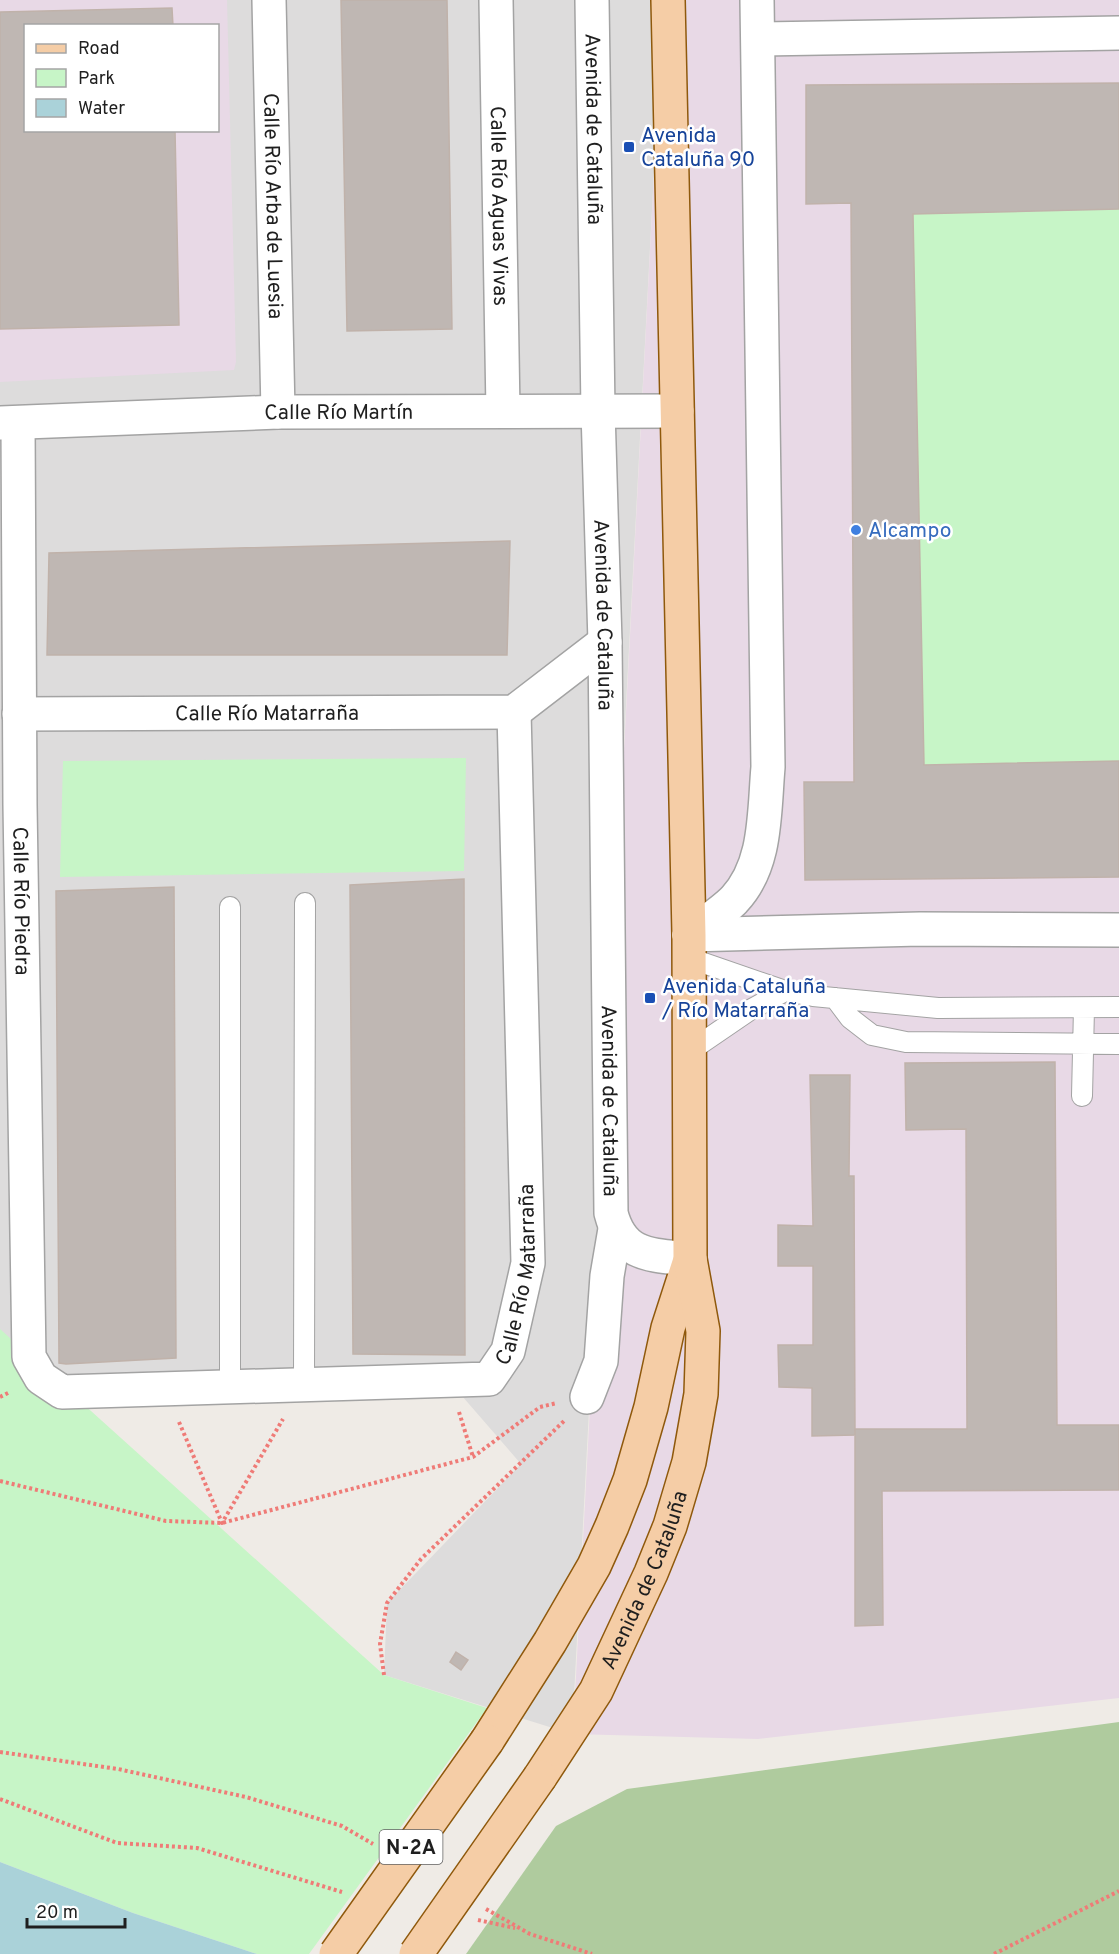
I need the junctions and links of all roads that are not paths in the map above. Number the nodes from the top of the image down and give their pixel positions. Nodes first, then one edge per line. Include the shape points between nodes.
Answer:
1 (269, 0) edge
2 (496, 0) edge
3 (592, 0) edge
4 (668, 0) edge
5 (757, 0) edge
6 (1119, 33) edge
7 (759, 39) junction
8 (503, 411) junction
9 (598, 411) junction
10 (677, 411) junction
11 (278, 412) junction
12 (9, 423) edge
13 (605, 642) junction
14 (514, 712) junction
15 (19, 714) junction
16 (304, 903) dead end
17 (231, 907) dead end
18 (1119, 930) edge
19 (689, 946) junction
20 (785, 991) junction
21 (835, 998) junction
22 (1119, 1007) edge
23 (1084, 1008) junction
24 (1083, 1044) junction
25 (1119, 1044) edge
26 (690, 1051) junction
27 (1082, 1096) dead end
28 (615, 1229) junction
29 (690, 1259) junction
30 (41, 1378) joint
31 (304, 1385) junction
32 (230, 1388) junction
33 (587, 1397) road end
34 (336, 1954) edge
35 (416, 1954) edge

1 - 11 street, Calle Río Arba de Luesia
2 - 8 street, Calle Río Aguas Vivas
3 - 9 street, Avenida de Cataluña
4 - 10 main road, Avenida de Cataluña
5 - 7 street
6 - 7 street
7 - 19 street via 768,767 764,821 756,868 744,888
8 - 9 street, Calle Río Martín
8 - 11 street, Calle Río Martín
9 - 10 street, Calle Río Martín
9 - 13 street, Avenida de Cataluña
10 - 19 main road, Avenida de Cataluña
11 - 12 street, Calle Río Martín
12 - 15 street, Calle Río Piedra
13 - 14 street
13 - 28 street, Avenida de Cataluña via 611,1213
14 - 15 street, Calle Río Matarraña
14 - 31 street, Calle Río Matarraña via 528,1263 508,1351 489,1379
15 - 30 street, Calle Río Piedra via 30,1357
16 - 31 lane
17 - 32 lane
18 - 19 street via 920,929
19 - 20 lane
19 - 26 main road, Avenida de Cataluña
20 - 21 lane
20 - 26 lane
21 - 23 lane via 938,1008
21 - 24 lane via 850,1018 872,1035 906,1042
22 - 23 lane
23 - 24 lane
24 - 25 lane
24 - 27 lane
26 - 29 main road, Avenida de Cataluña
28 - 29 street via 624,1242 639,1252
28 - 33 street, Avenida de Cataluña via 601,1361
29 - 34 main road, Avenida de Cataluña / N-2A, bridge via 668,1328 630,1480 594,1566 487,1741
29 - 35 main road, Avenida de Cataluña / N-2A, bridge via 703,1331 703,1354 698,1417 670,1527 596,1691
30 - 32 street, Calle Río Matarraña via 62,1392
31 - 32 street, Calle Río Matarraña

